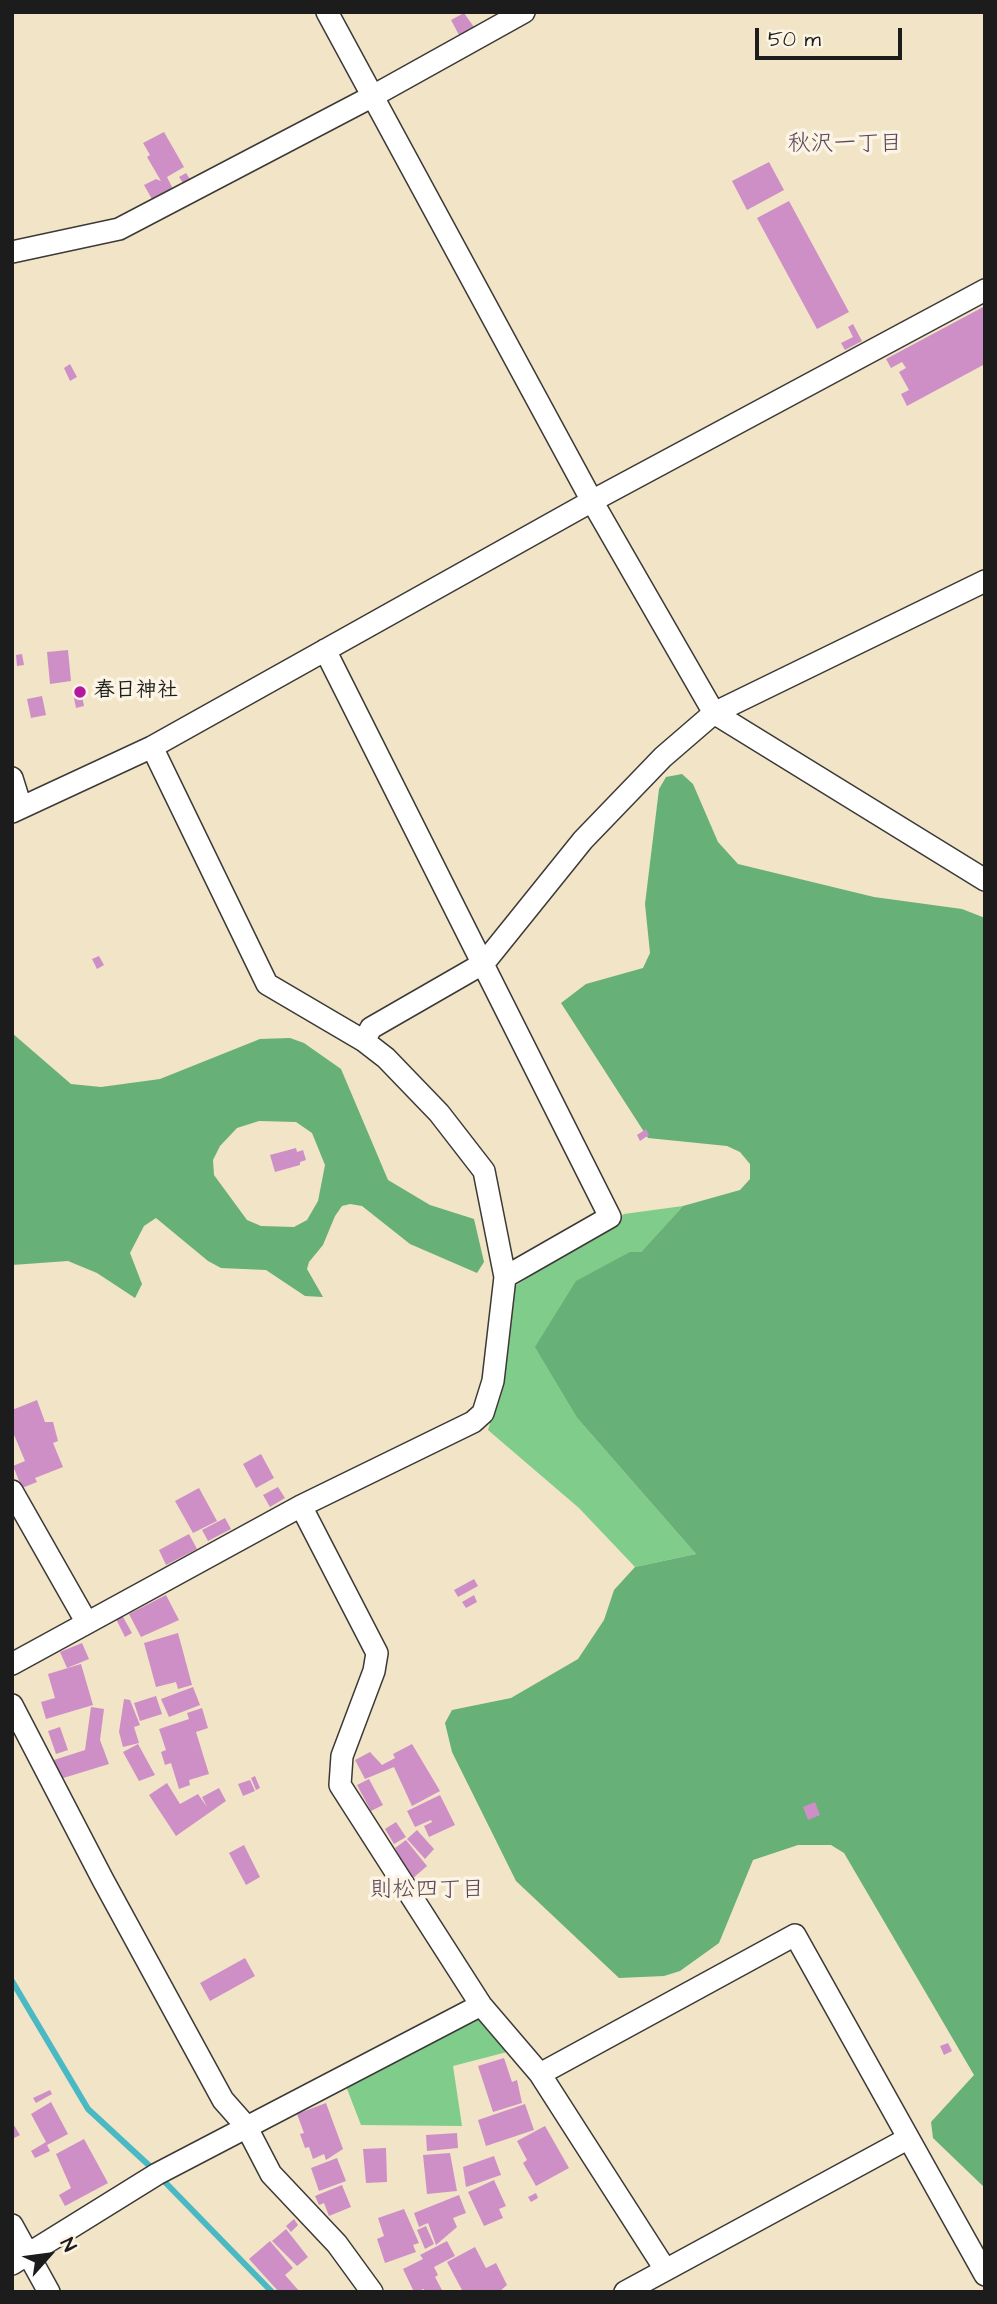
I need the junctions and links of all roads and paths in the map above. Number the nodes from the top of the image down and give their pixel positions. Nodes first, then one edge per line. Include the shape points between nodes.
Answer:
1 (327, 12) edge
2 (524, 12) edge
3 (373, 96) junction
4 (12, 252) edge
5 (985, 290) edge
6 (592, 501) junction
7 (985, 581) edge
8 (325, 650) junction
9 (714, 713) junction
10 (152, 747) junction
11 (12, 778) edge
12 (17, 810) edge
13 (985, 880) edge
14 (484, 963) junction
15 (364, 1041) junction
16 (505, 1277) junction
17 (12, 1491) edge
18 (301, 1506) junction
19 (87, 1623) junction
20 (12, 1664) edge
21 (12, 1705) edge
22 (481, 2005) junction
23 (540, 2074) junction
24 (246, 2126) junction
25 (908, 2139) junction
26 (12, 2225) edge
27 (20, 2259) edge
28 (665, 2269) junction
29 (985, 2275) edge
30 (49, 2292) edge
31 (372, 2292) edge
32 (625, 2292) edge

1 - 3 street
2 - 3 street
3 - 4 street via 119,229
3 - 6 street
5 - 6 street
6 - 8 street
6 - 9 street
7 - 9 street
8 - 10 street
8 - 14 street
9 - 13 street
9 - 14 street via 663,757 583,840
10 - 12 street
10 - 15 street via 267,984
11 - 12 street
14 - 15 street via 371,1028
14 - 16 street via 610,1216
15 - 16 street via 439,1113 484,1171
16 - 18 street via 493,1381 483,1413 466,1426
17 - 19 street
18 - 19 street
18 - 22 street via 377,1653 342,1756 340,1785
19 - 20 street
21 - 24 street via 223,2100
22 - 23 street
22 - 24 street
23 - 25 street via 796,1935
23 - 28 street
24 - 27 street via 157,2174
24 - 31 street via 271,2174 337,2244
25 - 28 street
25 - 29 street
26 - 27 street
27 - 30 street
28 - 32 street

